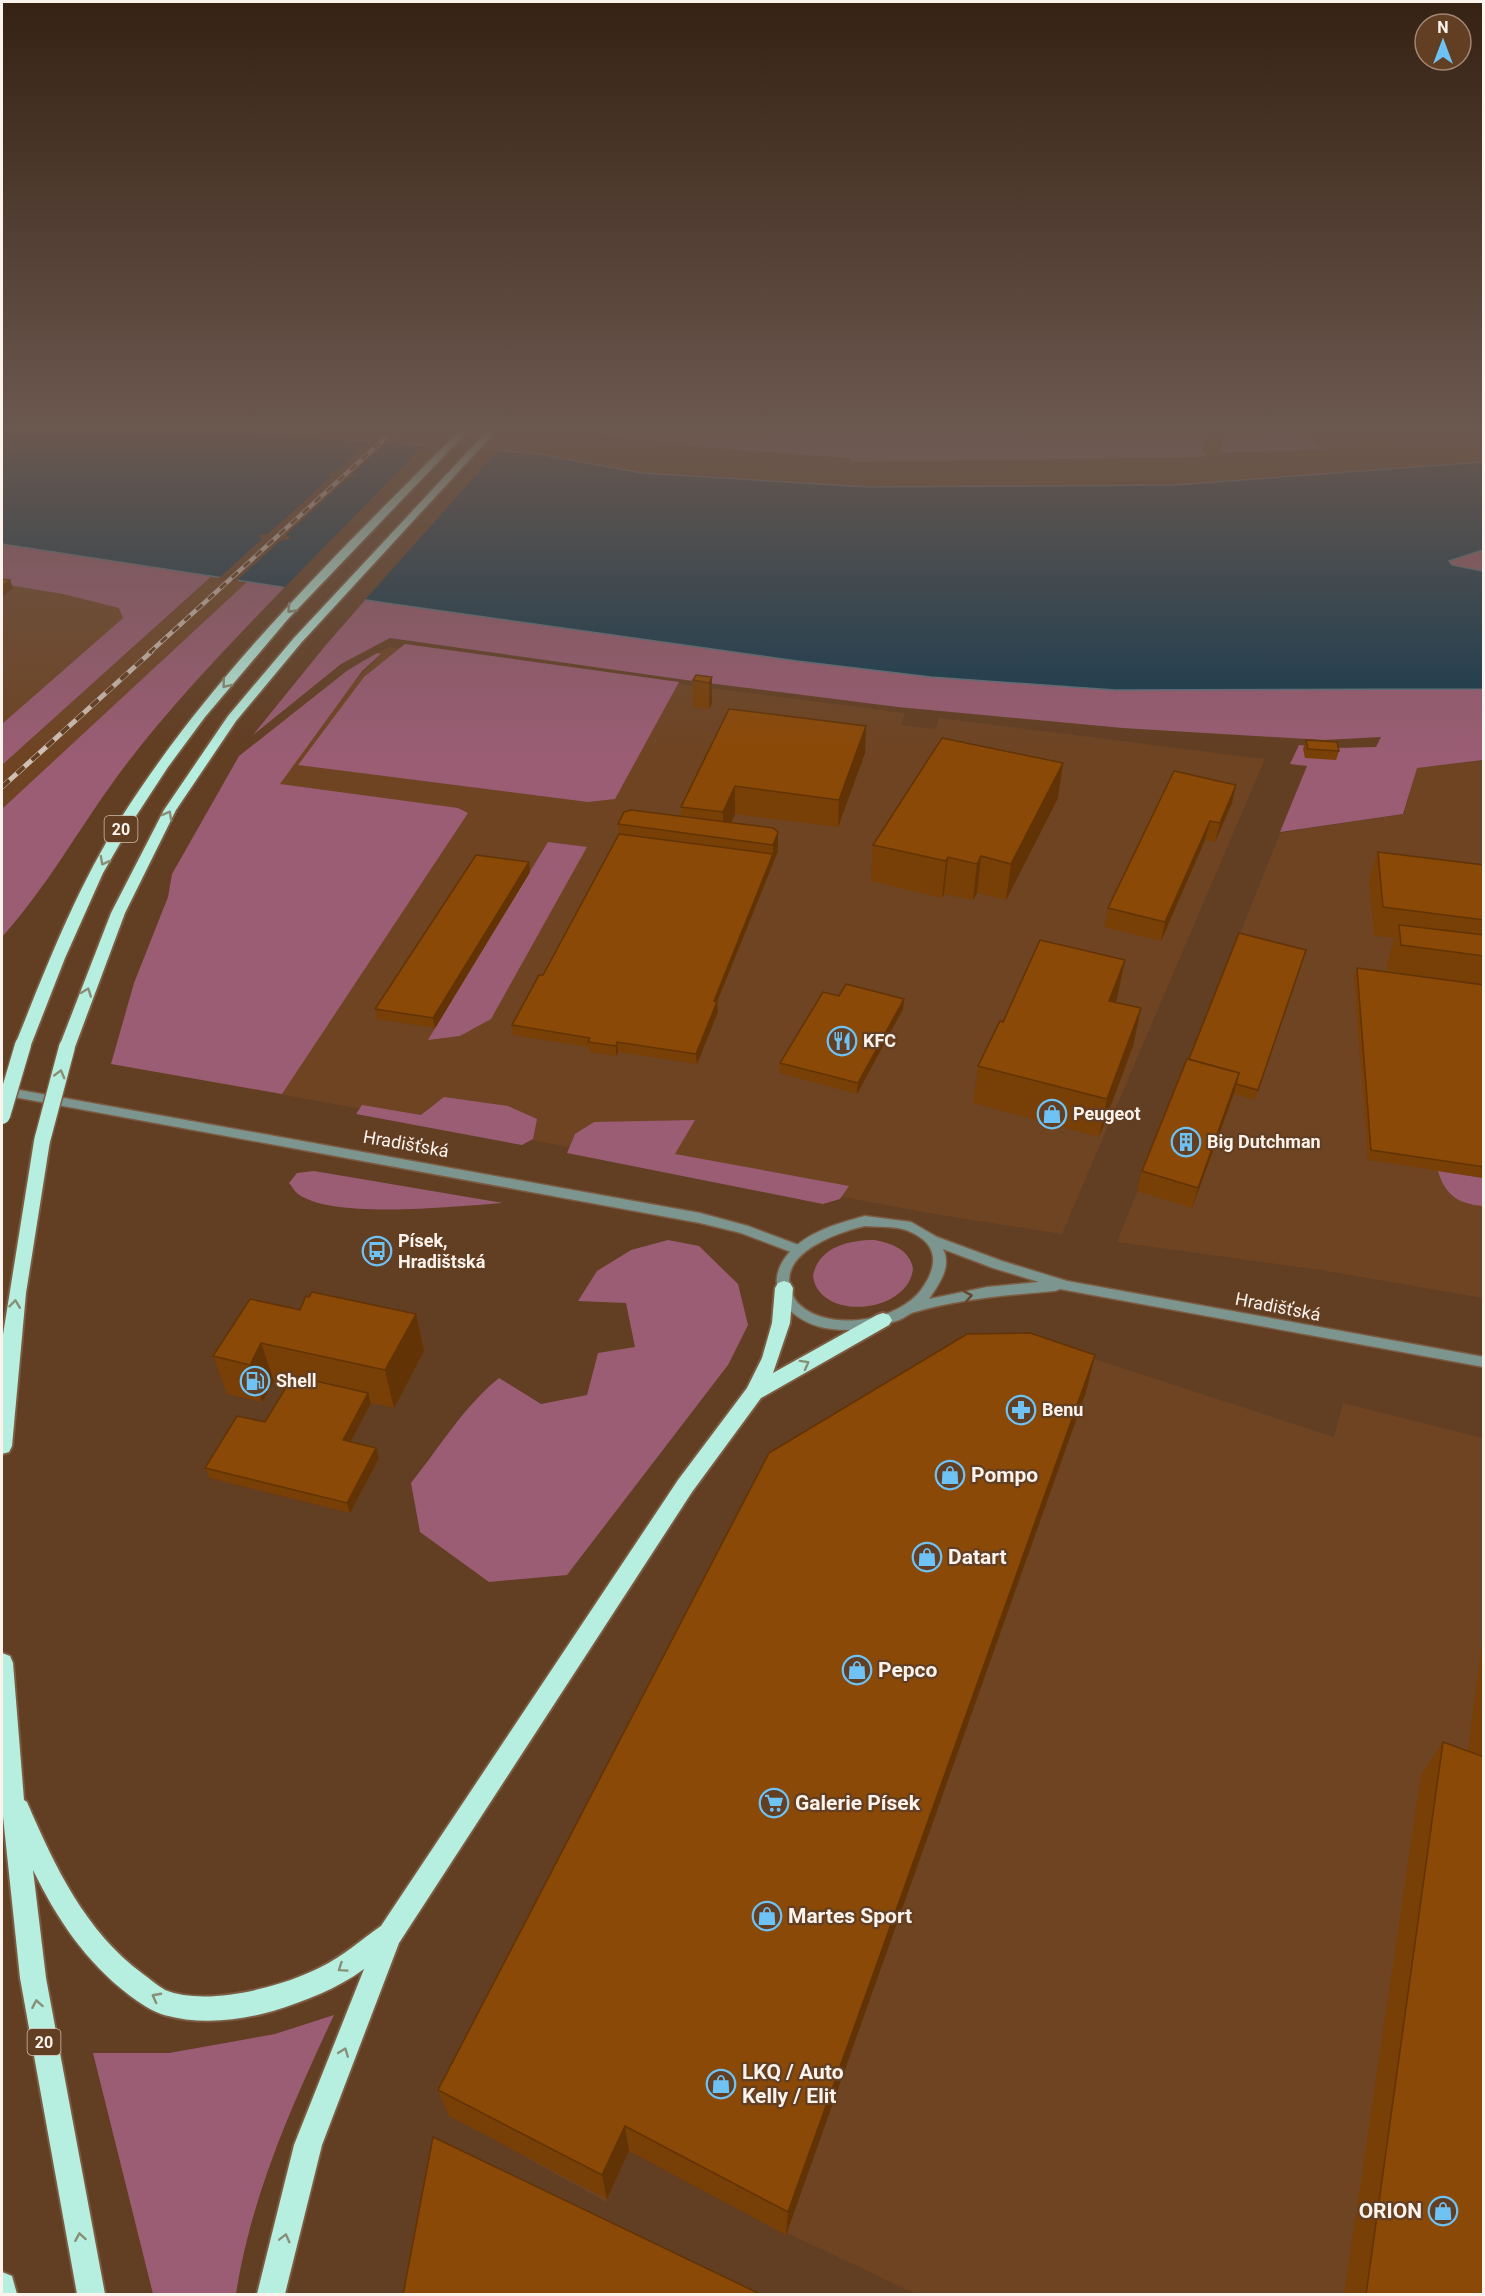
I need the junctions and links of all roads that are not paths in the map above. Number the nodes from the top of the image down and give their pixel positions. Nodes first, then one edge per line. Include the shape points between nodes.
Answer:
1 (359, 539) edge
2 (391, 539) edge
3 (2, 1091) edge
4 (2, 1116) edge
5 (933, 1240) junction
6 (799, 1250) junction
7 (1067, 1286) junction
8 (784, 1288) junction
9 (911, 1308) junction
10 (883, 1320) junction
11 (1484, 1362) edge
12 (754, 1393) junction
13 (2, 1446) edge
14 (2, 1663) edge
15 (11, 1788) junction
16 (390, 1935) junction
17 (2, 2286) edge
18 (3, 2295) edge
19 (91, 2295) edge
20 (271, 2295) edge

1 -> 4 highway, 20, bridge via 263,638 187,733 127,819 72,922 23,1046
13 -> 2 highway, 20, bridge via 4,1387 20,1263 42,1141 67,1047 118,913 170,810 232,719 297,640
3 - 6 street, Hradišťská via 700,1218 744,1229
5 - 6 street, Hradišťská via 914,1227 865,1221 829,1231
5 - 7 street, Hradišťská
5 - 9 street, Hradišťská via 941,1256 941,1271 933,1288
6 - 8 street, Hradišťská via 785,1272
9 -> 7 street, Hradišťská via 987,1292
7 - 11 street, Hradišťská
8 - 10 street, Hradišťská via 797,1310 820,1322 848,1326
8 - 12 highway via 781,1323 771,1358
9 - 10 street, Hradišťská
12 -> 10 highway
12 - 16 highway via 589,1630
14 - 15 highway, 20
16 -> 15 highway via 324,1980 257,2004 210,2007 161,2001 119,1974 73,1919 37,1854
19 -> 15 highway, 20 via 33,1978
20 -> 16 highway via 308,2145
17 - 18 highway

